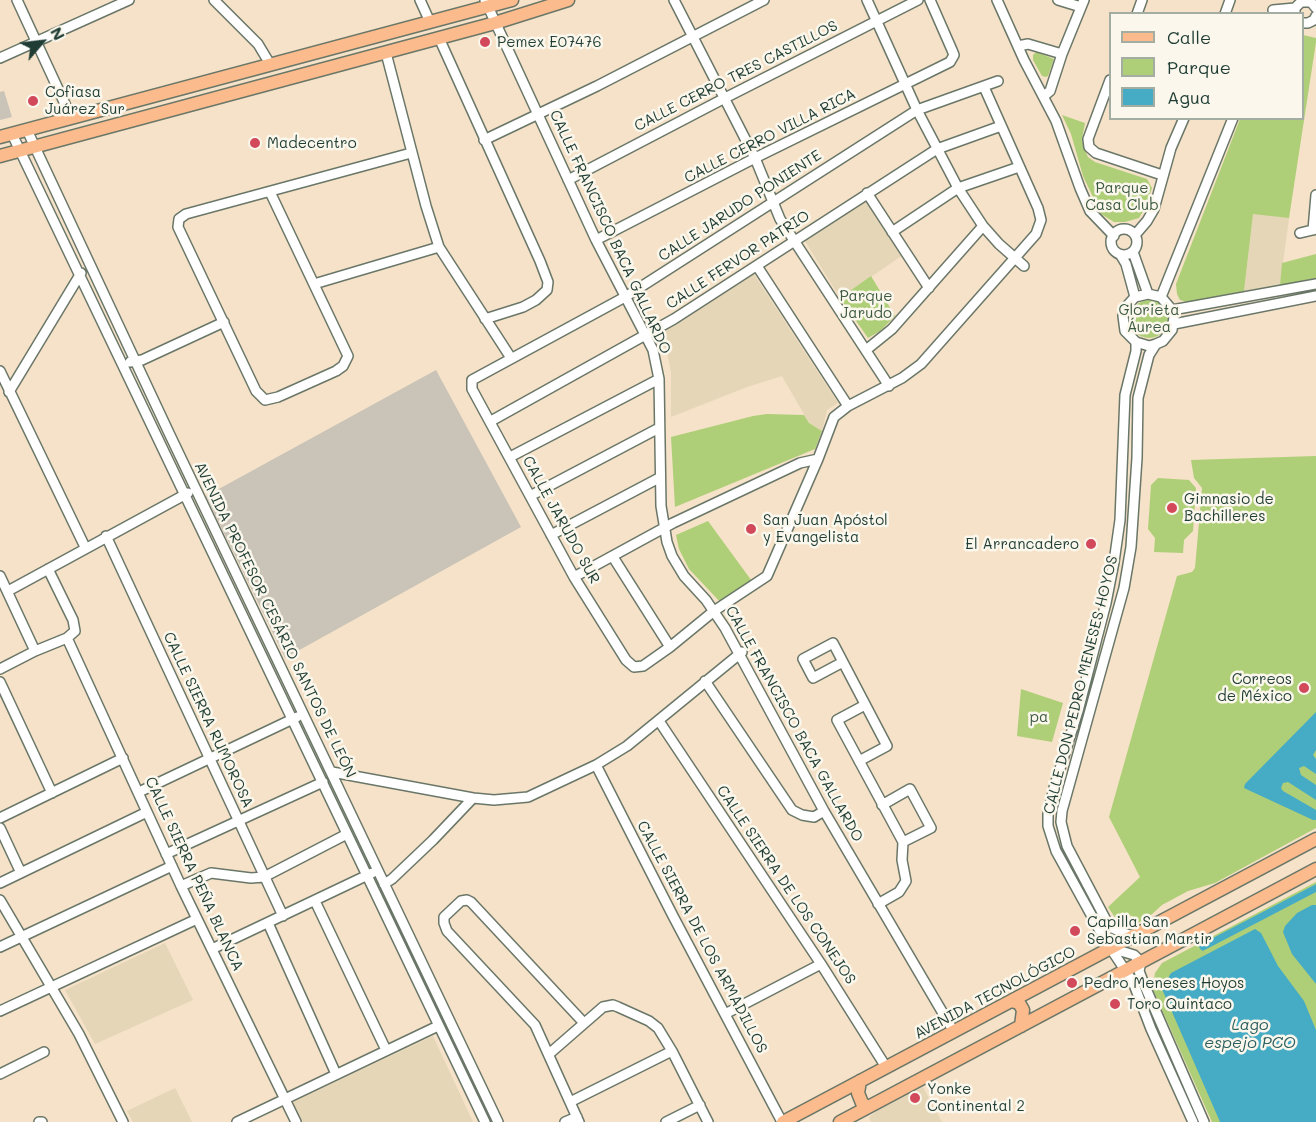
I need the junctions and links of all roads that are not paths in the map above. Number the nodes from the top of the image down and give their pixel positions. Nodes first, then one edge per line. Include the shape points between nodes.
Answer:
1 (17, 0) edge
2 (129, 0) edge
3 (214, 0) edge
4 (420, 0) edge
5 (512, 0) edge
6 (568, 0) edge
7 (674, 0) edge
8 (764, 0) edge
9 (867, 0) edge
10 (918, 0) edge
11 (930, 0) edge
12 (997, 0) edge
13 (1058, 0) edge
14 (1277, 0) edge
15 (1313, 3) edge
16 (486, 4) edge
17 (1083, 4) edge
18 (1295, 11) edge
19 (1272, 12) edge
20 (1316, 16) edge
21 (430, 22) junction
22 (878, 22) junction
23 (495, 23) junction
24 (1309, 25) edge
25 (693, 36) junction
26 (439, 38) junction
27 (36, 43) junction
28 (1018, 46) junction
29 (386, 53) junction
30 (1062, 54) junction
31 (0, 58) edge
32 (270, 64) junction
33 (998, 81) dead end
34 (907, 84) junction
35 (984, 87) junction
36 (1044, 96) junction
37 (1108, 96) edge
38 (725, 98) junction
39 (917, 110) junction
40 (538, 115) junction
41 (71, 117) junction
42 (1183, 120) edge
43 (1232, 120) edge
44 (1001, 126) junction
45 (27, 130) junction
46 (6, 135) edge
47 (484, 140) junction
48 (34, 147) junction
49 (937, 149) junction
50 (20, 151) junction
51 (411, 153) junction
52 (0, 156) edge
53 (755, 158) junction
54 (1020, 167) junction
55 (1162, 175) junction
56 (568, 180) junction
57 (958, 188) junction
58 (270, 192) junction
59 (867, 193) junction
60 (1316, 195) edge
61 (772, 204) junction
62 (983, 226) junction
63 (1314, 230) edge
64 (73, 231) junction
65 (892, 232) junction
66 (1300, 233) dead end
67 (1135, 235) junction
68 (1114, 236) junction
69 (62, 237) junction
70 (596, 240) junction
71 (795, 242) junction
72 (439, 247) junction
73 (1132, 252) junction
74 (1120, 254) junction
75 (1014, 258) junction
76 (89, 265) junction
77 (757, 266) junction
78 (1024, 266) dead end
79 (79, 274) junction
80 (1142, 278) junction
81 (1131, 281) junction
82 (314, 284) junction
83 (1316, 284) edge
84 (929, 288) junction
85 (1148, 294) junction
86 (1316, 296) edge
87 (625, 297) junction
88 (1135, 297) junction
89 (1161, 297) junction
90 (1172, 310) junction
91 (485, 319) junction
92 (224, 322) junction
93 (1174, 324) junction
94 (646, 335) junction
95 (1136, 342) junction
96 (1156, 344) junction
97 (866, 350) junction
98 (511, 358) junction
99 (135, 360) junction
100 (122, 365) junction
101 (0, 371) edge
102 (659, 379) junction
103 (471, 382) joint
104 (889, 386) junction
105 (9, 392) junction
106 (848, 406) junction
107 (491, 421) junction
108 (659, 428) junction
109 (510, 457) junction
110 (818, 459) junction
111 (660, 478) junction
112 (196, 489) junction
113 (184, 495) junction
114 (530, 496) junction
115 (664, 528) junction
116 (551, 535) junction
117 (106, 536) junction
118 (85, 547) junction
119 (613, 557) junction
120 (48, 569) junction
121 (0, 576) edge
122 (574, 577) junction
123 (8, 591) junction
124 (714, 611) junction
125 (1097, 633) junction
126 (1110, 637) junction
127 (68, 638) junction
128 (670, 647) junction
129 (35, 651) junction
130 (742, 652) junction
131 (843, 662) junction
132 (0, 669) edge
133 (705, 681) junction
134 (0, 682) edge
135 (865, 705) junction
136 (304, 713) junction
137 (292, 720) junction
138 (659, 721) junction
139 (123, 758) junction
140 (210, 760) junction
141 (859, 761) junction
142 (596, 765) junction
143 (332, 772) junction
144 (322, 782) junction
145 (139, 792) junction
146 (52, 793) junction
147 (473, 798) junction
148 (882, 805) junction
149 (824, 811) junction
150 (147, 812) junction
151 (0, 818) edge
152 (238, 821) junction
153 (0, 828) edge
154 (347, 834) junction
155 (1316, 839) edge
156 (903, 842) junction
157 (166, 854) junction
158 (172, 866) junction
159 (1316, 869) edge
160 (378, 870) junction
161 (21, 873) junction
162 (367, 875) junction
163 (264, 877) junction
164 (0, 883) edge
165 (384, 884) junction
166 (181, 886) junction
167 (0, 900) edge
168 (315, 901) junction
169 (877, 901) junction
170 (283, 916) junction
171 (197, 919) junction
172 (268, 923) junction
173 (1135, 936) junction
174 (21, 938) junction
175 (0, 947) edge
176 (1111, 948) junction
177 (212, 949) junction
178 (1141, 962) junction
179 (821, 964) junction
180 (1125, 970) junction
181 (51, 987) junction
182 (1011, 1001) junction
183 (0, 1011) edge
184 (726, 1014) junction
185 (584, 1023) junction
186 (438, 1026) junction
187 (1021, 1026) junction
188 (954, 1032) junction
189 (386, 1050) junction
190 (672, 1050) junction
191 (44, 1052) dead end
192 (549, 1054) junction
193 (886, 1067) junction
194 (0, 1074) edge
195 (336, 1074) junction
196 (1185, 1078) junction
197 (861, 1081) junction
198 (1175, 1082) junction
199 (284, 1099) junction
200 (570, 1102) junction
201 (700, 1105) junction
202 (867, 1107) junction
203 (578, 1120) edge
204 (123, 1122) edge
205 (237, 1122) edge
206 (296, 1122) edge
207 (484, 1122) edge
208 (498, 1122) edge
209 (566, 1122) edge
210 (666, 1122) edge
211 (708, 1122) edge
212 (782, 1122) edge
213 (840, 1122) edge
214 (1193, 1122) edge
215 (1204, 1122) edge

1 - 27 street
2 - 27 street
3 - 32 street via 258,44
4 - 21 street
5 - 16 main road
6 - 23 main road
7 - 25 street
8 - 25 street
9 - 22 street
10 - 22 street, CALLE CERRO TRES CASTILLOS
11 - 34 street, CALLE CERRO VILLA RICA via 954,55 950,62
12 - 28 street
13 - 17 street
14 - 19 street
15 - 18 street via 1301,2
16 - 21 main road
16 - 23 street, CALLE FRANCISCO BACA GALLARDO
17 - 30 street
18 - 19 street
20 - 24 street
21 - 32 main road
22 - 34 street
22 - 38 street, CALLE CERRO TRES CASTILLOS
23 - 26 main road
23 - 40 street, CALLE FRANCISCO BACA GALLARDO
25 - 38 street
25 - 40 street
26 - 29 main road
26 - 47 street
27 - 31 street
27 - 41 street
28 - 30 street via 1028,44
28 - 36 street
29 - 48 main road
29 - 51 street
30 - 36 street via 1050,91
32 - 41 main road
33 - 35 street, CALLE JARUDO PONIENTE
34 - 39 street
34 - 53 street, CALLE CERRO VILLA RICA
35 - 39 street, CALLE JARUDO PONIENTE
35 - 44 street
36 - 68 street via 1090,211
37 - 55 street via 1088,139 1089,147 1095,153
38 - 53 street
38 - 56 street, CALLE CERRO TRES CASTILLOS
39 - 49 street
39 - 61 street, CALLE JARUDO PONIENTE
40 - 47 street
40 - 56 street, CALLE FRANCISCO BACA GALLARDO
41 - 45 main road
42 - 55 street
43 - 89 street
44 - 49 street, CALLE FERVOR PATRIO
44 - 54 street
45 - 46 main road
45 - 48 street, AVENIDA PROFESOR CESÁRIO SANTOS DE LEÓN
46 - 50 street, AVENIDA PROFESOR CESÁRIO SANTOS DE LEÓN
47 - 91 street via 546,274 547,290 523,307
48 - 50 main road
48 - 64 street, AVENIDA PROFESOR CESÁRIO SANTOS DE LEÓN
49 - 57 street
49 - 59 street, CALLE FERVOR PATRIO
50 - 52 main road
50 - 69 street, AVENIDA PROFESOR CESÁRIO SANTOS DE LEÓN
51 - 58 street
51 - 72 street
53 - 61 street
53 - 70 street, CALLE CERRO VILLA RICA
54 - 57 street
54 - 75 street via 1041,220 1036,234
55 - 67 street via 1154,209
56 - 70 street, CALLE FRANCISCO BACA GALLARDO
57 - 62 street
57 - 65 street
58 - 82 street
58 - 92 street via 179,219 178,227
59 - 65 street
59 - 71 street, CALLE FERVOR PATRIO
60 - 63 street
61 - 71 street
61 - 87 street, CALLE JARUDO PONIENTE
62 - 75 street
62 - 84 street
63 - 66 street
64 - 69 street
64 - 76 street, AVENIDA PROFESOR CESÁRIO SANTOS DE LEÓN
65 - 84 street
67 - 68 street via 1124,230
67 - 73 street via 1137,244
68 - 74 street via 1112,246
69 - 79 street, AVENIDA PROFESOR CESÁRIO SANTOS DE LEÓN
70 - 87 street, CALLE FRANCISCO BACA GALLARDO
71 - 77 street, CALLE FERVOR PATRIO
71 - 97 street
72 - 82 street
72 - 91 street
73 - 74 street
73 - 80 street
74 - 81 street
75 - 78 street
75 - 104 street via 921,364
76 - 79 street
76 - 99 street, AVENIDA PROFESOR CESÁRIO SANTOS DE LEÓN
77 - 94 street, CALLE FERVOR PATRIO
77 - 106 street
79 - 100 street, AVENIDA PROFESOR CESÁRIO SANTOS DE LEÓN
79 - 105 street
80 - 81 street
80 - 85 street
81 - 88 street
82 - 92 street via 348,356 336,371 278,397 265,400 256,390
83 - 90 street
84 - 97 street via 892,329
85 - 88 street
85 - 89 street
86 - 93 street
87 - 94 street, CALLE FRANCISCO BACA GALLARDO
87 - 98 street, CALLE JARUDO PONIENTE
88 - 95 street via 1125,309 1123,324
89 - 90 street
90 - 93 street
91 - 98 street
92 - 99 street
93 - 96 street, CALLE DON PEDRO MENESES HOYOS via 1168,336
94 - 102 street, CALLE FRANCISCO BACA GALLARDO
94 - 107 street, CALLE FERVOR PATRIO
95 - 96 street
95 - 125 street, CALLE DON PEDRO MENESES HOYOS via 1123,414 1120,520
96 - 126 street, CALLE DON PEDRO MENESES HOYOS via 1149,355 1138,398 1129,565
97 - 104 street
98 - 103 street, CALLE JARUDO PONIENTE
99 - 100 street
99 - 112 street, AVENIDA PROFESOR CESÁRIO SANTOS DE LEÓN
100 - 113 street, AVENIDA PROFESOR CESÁRIO SANTOS DE LEÓN
101 - 105 street
102 - 108 street, CALLE FRANCISCO BACA GALLARDO
102 - 109 street
103 - 107 street, CALLE JARUDO SUR
104 - 106 street
105 - 118 street
106 - 110 street via 834,417
107 - 109 street, CALLE JARUDO SUR
108 - 111 street, CALLE FRANCISCO BACA GALLARDO
108 - 114 street
109 - 114 street, CALLE JARUDO SUR
110 - 115 street via 800,463
110 - 124 street via 768,576
111 - 115 street, CALLE FRANCISCO BACA GALLARDO
111 - 116 street
112 - 113 street
112 - 136 street, AVENIDA PROFESOR CESÁRIO SANTOS DE LEÓN
113 - 117 street
113 - 137 street, AVENIDA PROFESOR CESÁRIO SANTOS DE LEÓN
114 - 116 street, CALLE JARUDO SUR
115 - 119 street
115 - 124 street, CALLE FRANCISCO BACA GALLARDO via 677,566
116 - 122 street, CALLE JARUDO SUR
117 - 118 street
117 - 140 street, CALLE SIERRA RUMOROSA
118 - 120 street
119 - 122 street
119 - 128 street
120 - 123 street
120 - 127 street via 76,627
121 - 123 street
122 - 128 street, CALLE JARUDO SUR via 634,667 643,666
123 - 129 street
124 - 128 street
124 - 130 street, CALLE FRANCISCO BACA GALLARDO
125 - 126 street
125 - 176 street, CALLE DON PEDRO MENESES HOYOS via 1054,788 1048,826 1056,851
126 - 173 street, CALLE DON PEDRO MENESES HOYOS via 1060,822 1067,846 1106,920 1112,928
127 - 129 street
127 - 139 street, CALLE SIERRA PEÑA BLANCA
129 - 132 street
130 - 133 street
130 - 149 street, CALLE FRANCISCO BACA GALLARDO
131 - 131 street via 813,678 803,659 833,643
131 - 135 street
133 - 138 street
133 - 149 street via 792,810 814,817
134 - 146 street
135 - 141 street via 887,746
135 - 141 street via 837,720
136 - 137 street
136 - 143 street, AVENIDA PROFESOR CESÁRIO SANTOS DE LEÓN
137 - 140 street
137 - 144 street, AVENIDA PROFESOR CESÁRIO SANTOS DE LEÓN
138 - 142 street
138 - 179 street, CALLE SIERRA DE LOS CONEJOS
139 - 145 street, CALLE SIERRA PEÑA BLANCA
139 - 146 street
140 - 145 street
140 - 152 street, CALLE SIERRA RUMOROSA
141 - 148 street
142 - 147 street via 528,797
142 - 184 street, CALLE SIERRA DE LOS ARMADILLOS
143 - 147 street
143 - 160 street, AVENIDA PROFESOR CESÁRIO SANTOS DE LEÓN
144 - 152 street
144 - 154 street, AVENIDA PROFESOR CESÁRIO SANTOS DE LEÓN
145 - 150 street, CALLE SIERRA PEÑA BLANCA
146 - 151 street
147 - 165 street via 434,840
148 - 156 street
148 - 156 street via 910,789 931,828
149 - 169 street, CALLE FRANCISCO BACA GALLARDO
150 - 157 street, CALLE SIERRA PEÑA BLANCA
150 - 161 street
152 - 157 street
152 - 163 street, CALLE SIERRA RUMOROSA
153 - 161 street
154 - 162 street, AVENIDA PROFESOR CESÁRIO SANTOS DE LEÓN
154 - 163 street
155 - 173 main road, AVENIDA TECNOLÓGICO
156 - 169 street via 904,887
157 - 158 street, CALLE SIERRA PEÑA BLANCA
158 - 166 street, CALLE SIERRA PEÑA BLANCA
158 - 174 street
159 - 178 main road
160 - 162 street
160 - 165 street, AVENIDA PROFESOR CESÁRIO SANTOS DE LEÓN
161 - 164 street
162 - 168 street
162 - 186 street, AVENIDA PROFESOR CESÁRIO SANTOS DE LEÓN
163 - 166 street via 211,873
163 - 170 street, CALLE SIERRA RUMOROSA
165 - 208 street, AVENIDA PROFESOR CESÁRIO SANTOS DE LEÓN
166 - 171 street, CALLE SIERRA PEÑA BLANCA
167 - 174 street
168 - 170 street
168 - 189 street
169 - 188 street, CALLE FRANCISCO BACA GALLARDO
170 - 172 street
171 - 177 street, CALLE SIERRA PEÑA BLANCA
171 - 181 street
172 - 177 street
172 - 195 street
173 - 176 main road, AVENIDA TECNOLÓGICO
174 - 175 street
174 - 181 street
176 - 178 street via 1134,955
176 - 180 street, CALLE DON PEDRO MENESES HOYOS
176 - 182 main road, AVENIDA TECNOLÓGICO
177 - 199 street, CALLE SIERRA PEÑA BLANCA
178 - 180 main road
178 - 196 street via 1139,971
179 - 184 street
179 - 193 street, CALLE SIERRA DE LOS CONEJOS
180 - 187 main road
180 - 198 street, CALLE DON PEDRO MENESES HOYOS
181 - 183 street
181 - 204 street
182 - 187 main road via 1023,1010
182 - 188 main road, AVENIDA TECNOLÓGICO
184 - 212 street, CALLE SIERRA DE LOS ARMADILLOS
185 - 190 street via 603,1007 613,1005 649,1021
185 - 192 street
185 - 192 street via 471,902 461,901 444,917 447,931 530,1018
186 - 189 street
186 - 207 street, AVENIDA PROFESOR CESÁRIO SANTOS DE LEÓN
187 - 202 main road
188 - 193 main road, AVENIDA TECNOLÓGICO
189 - 195 street
190 - 200 street
190 - 201 street
191 - 194 street
192 - 200 street
193 - 197 main road, AVENIDA TECNOLÓGICO
195 - 199 street
196 - 198 street
196 - 215 street
197 - 202 main road via 858,1093
197 - 212 main road, AVENIDA TECNOLÓGICO
198 - 214 street, CALLE DON PEDRO MENESES HOYOS
199 - 205 street
199 - 206 street, CALLE SIERRA PEÑA BLANCA
200 - 203 street
201 - 210 street
201 - 211 street
202 - 213 main road
203 - 209 street

